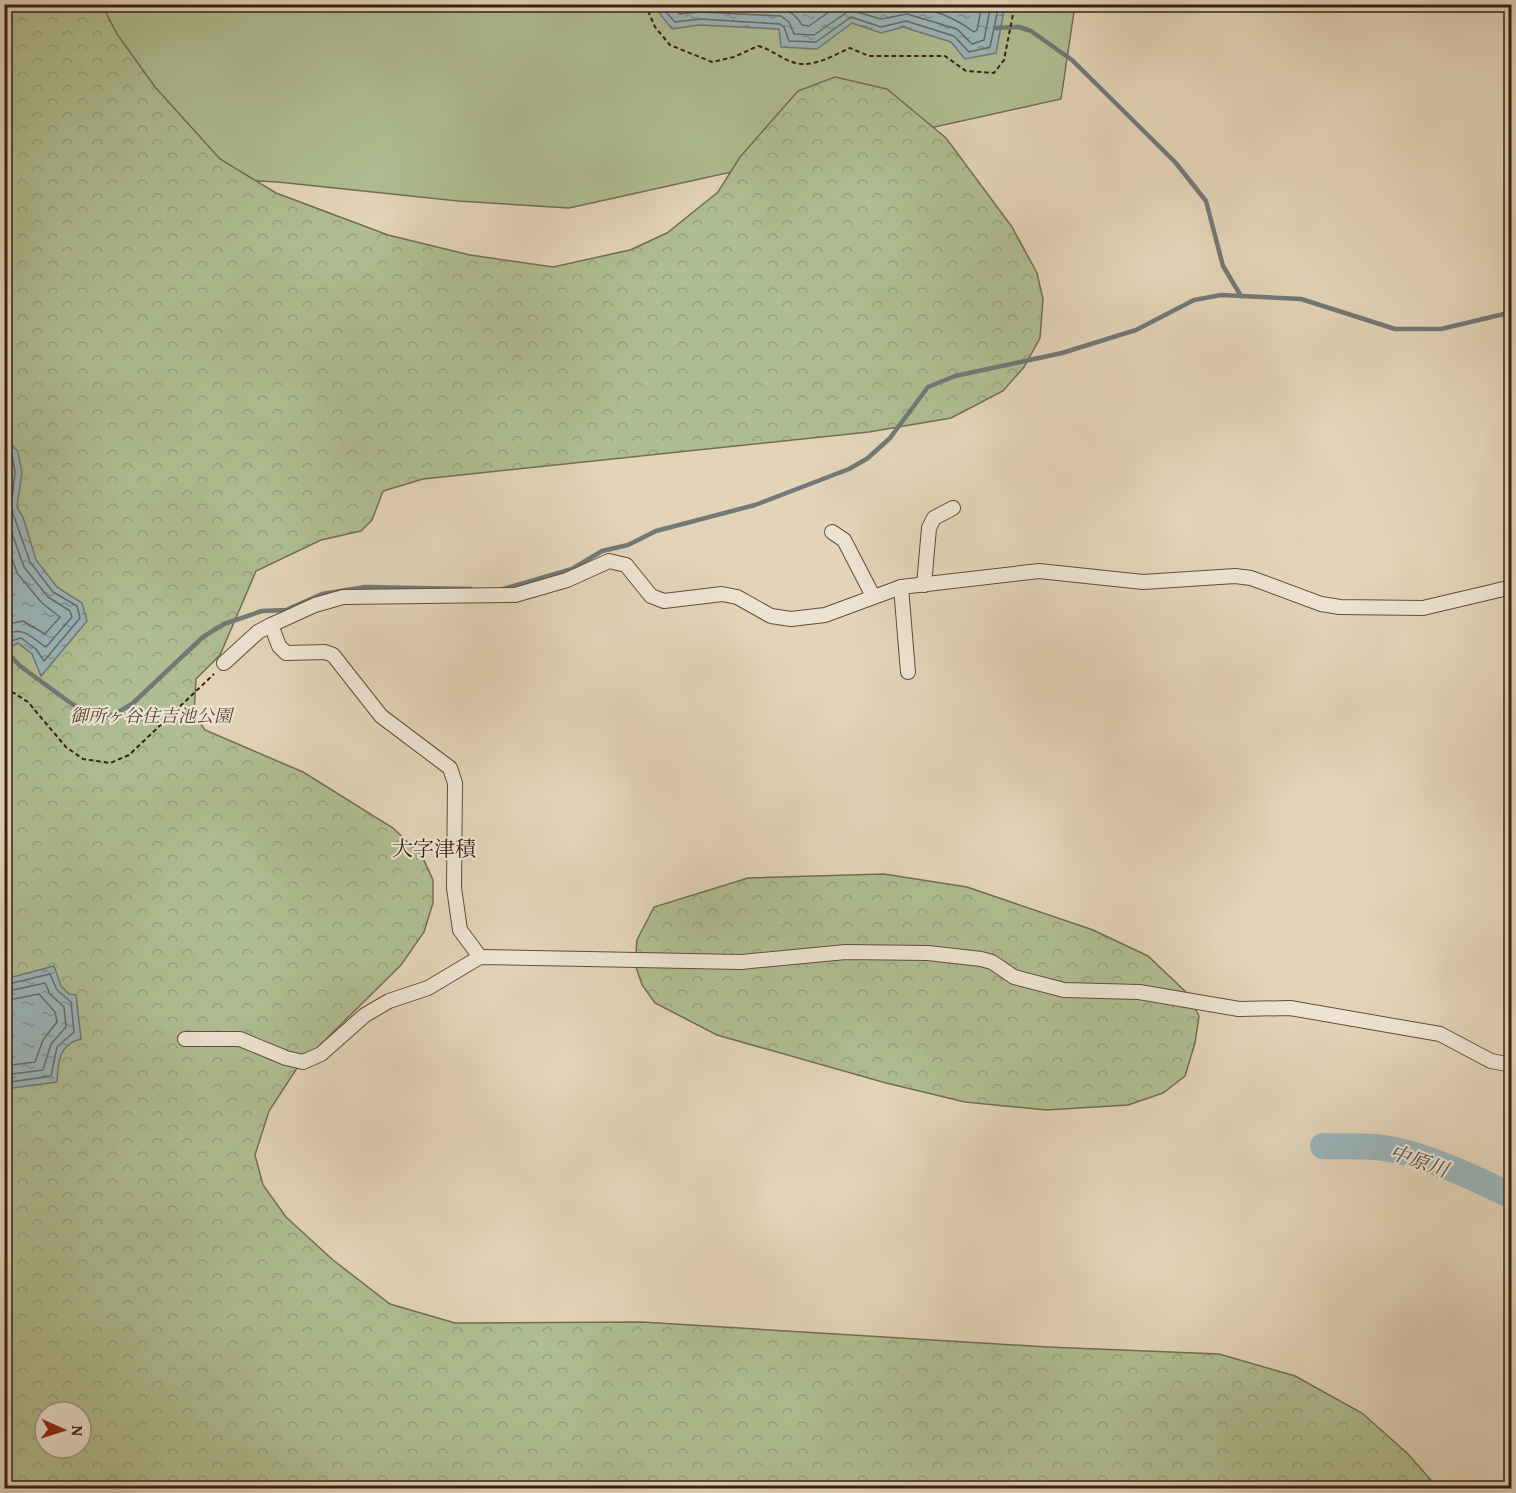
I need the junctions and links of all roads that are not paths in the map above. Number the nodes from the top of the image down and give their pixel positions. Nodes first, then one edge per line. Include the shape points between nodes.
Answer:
1 (953, 508) dead end
2 (832, 532) dead end
3 (924, 585) junction
4 (901, 587) junction
5 (1512, 587) edge
6 (873, 596) junction
7 (271, 625) junction
8 (224, 663) road end
9 (908, 672) dead end
10 (480, 957) junction
11 (185, 1039) dead end
12 (1512, 1065) edge

1 - 3 street via 934,518 929,528
2 - 6 street via 844,540
3 - 4 street
3 - 5 street via 1039,571 1143,582 1235,576 1322,604 1423,608
4 - 6 street
4 - 9 street
6 - 7 street via 825,615 791,619 771,616 722,594 664,601 651,596 626,565 609,561 576,577 515,595 343,597
7 - 8 street
7 - 10 street via 286,653 333,655 381,716 450,768 455,783 454,888 460,930
10 - 11 street via 428,988 389,1001 365,1015 321,1054 303,1062 240,1039
10 - 12 street via 741,962 846,952 928,952 992,962 1014,977 1064,990 1139,992 1239,1009 1290,1008 1440,1034 1491,1061

